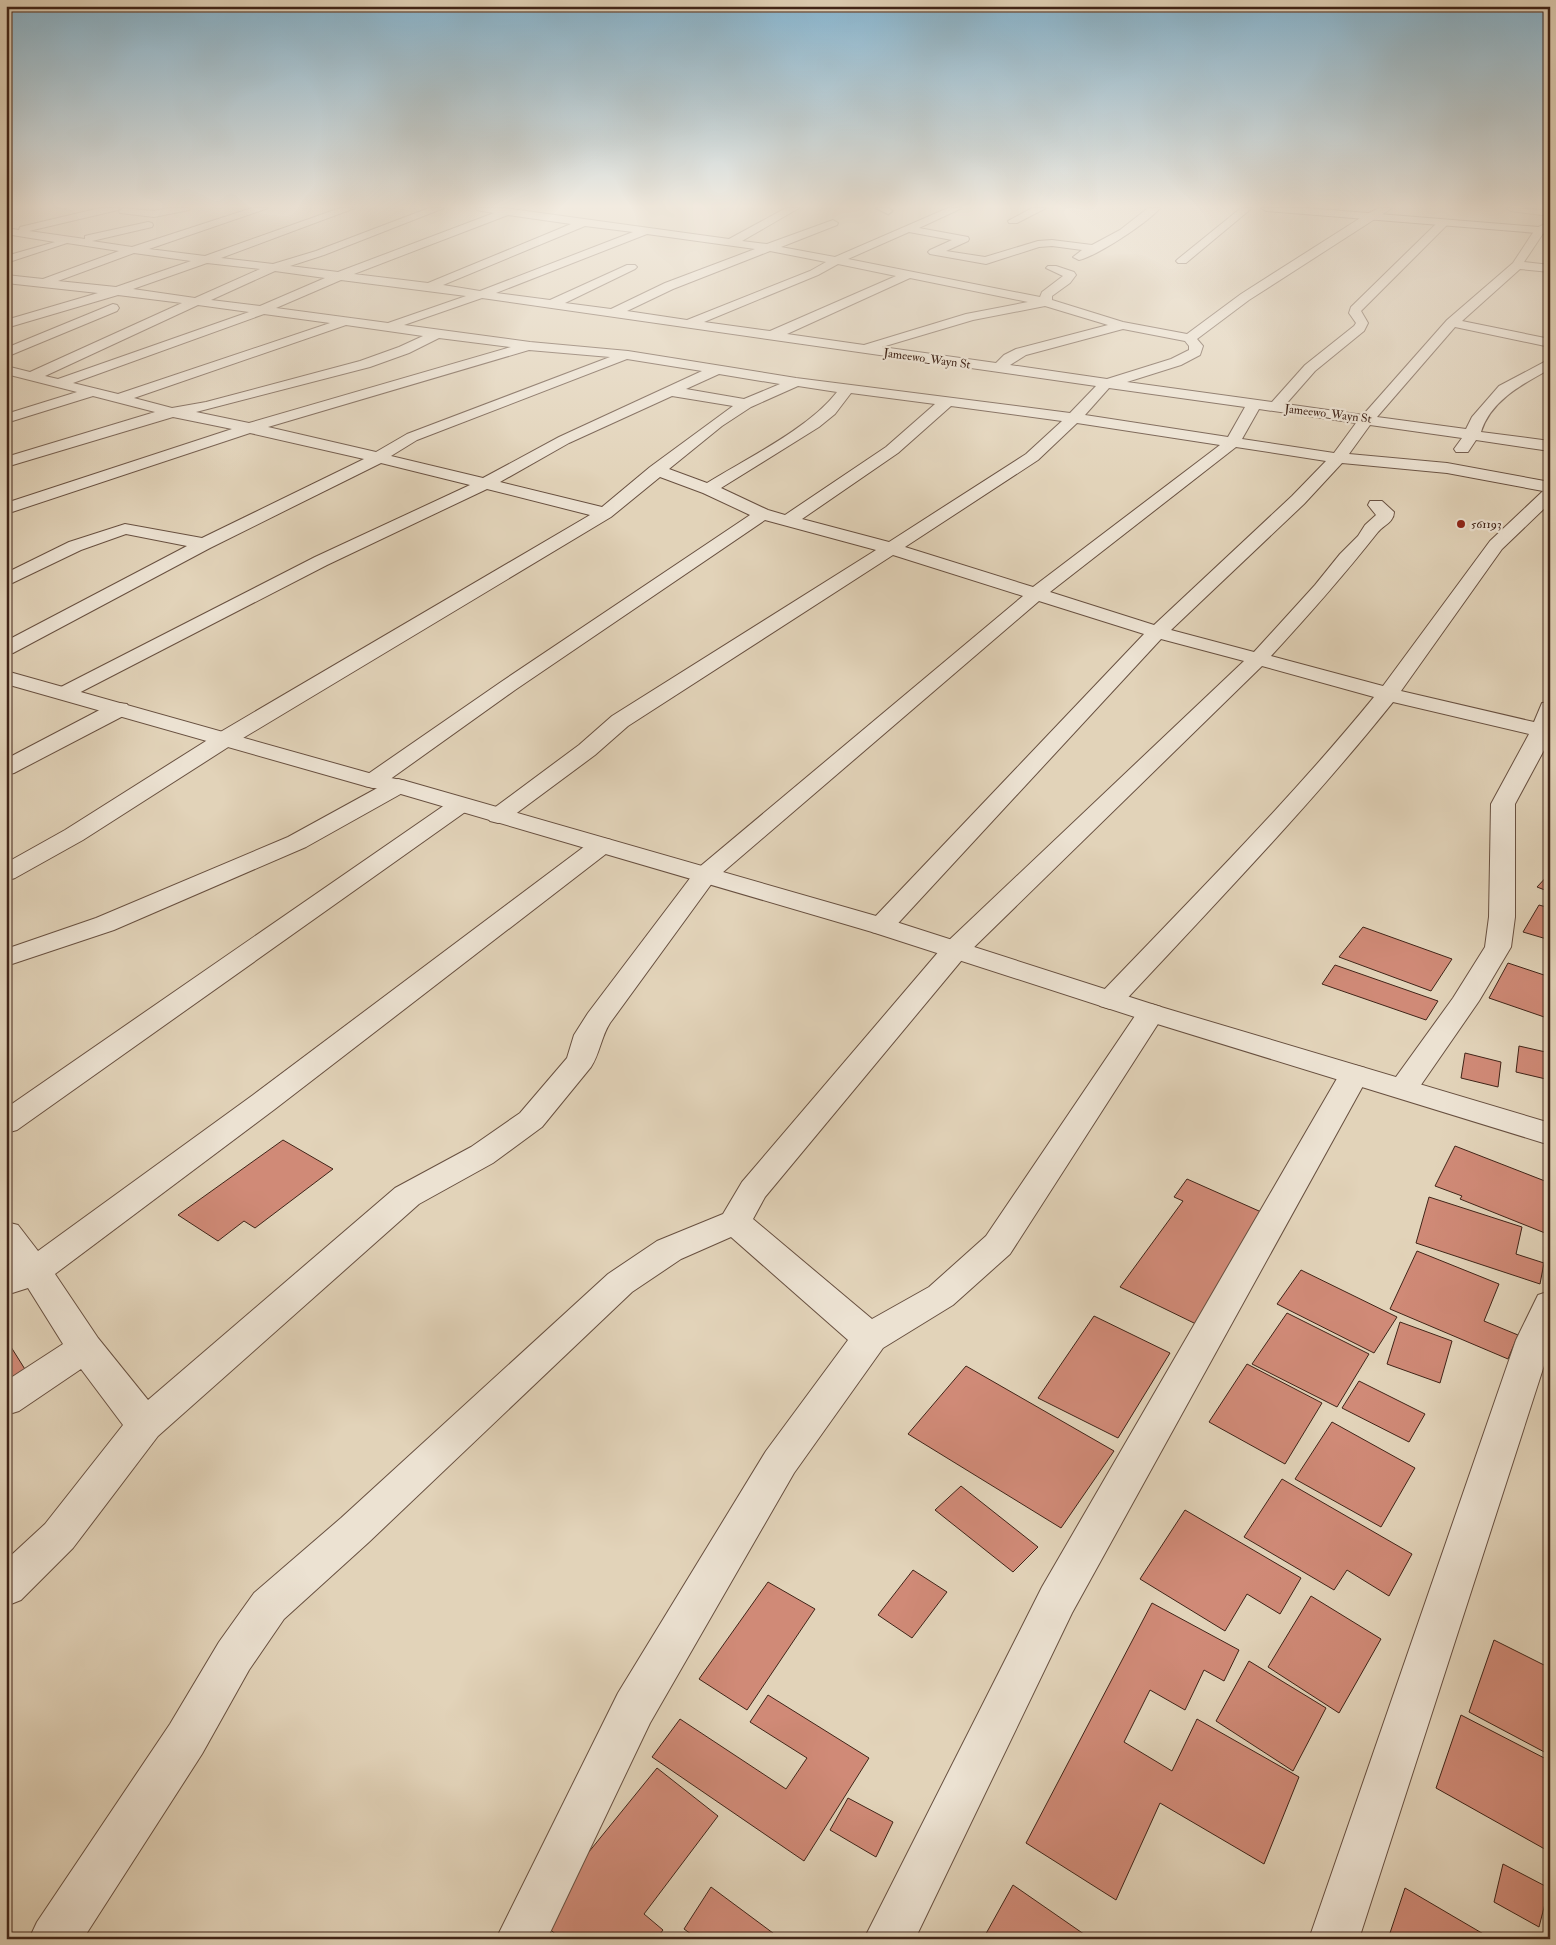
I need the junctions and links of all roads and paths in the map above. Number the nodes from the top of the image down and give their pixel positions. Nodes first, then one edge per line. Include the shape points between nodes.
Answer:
1 (91, 299) edge
2 (140, 299) edge
3 (170, 299) edge
4 (203, 299) edge
5 (289, 299) edge
6 (469, 299) edge
7 (506, 299) edge
8 (563, 299) edge
9 (643, 299) edge
10 (750, 299) edge
11 (854, 299) edge
12 (1031, 299) edge
13 (1046, 299) edge
14 (1244, 299) edge
15 (1366, 299) edge
16 (1479, 299) edge
17 (196, 302) junction
18 (1046, 302) junction
19 (550, 305) junction
20 (262, 311) junction
21 (611, 314) junction
22 (347, 322) junction
23 (1452, 323) junction
24 (6, 324) edge
25 (688, 324) junction
26 (1121, 326) junction
27 (386, 327) junction
28 (438, 333) junction
29 (658, 334) dead end
30 (772, 336) junction
31 (1189, 338) junction
32 (1550, 343) edge
33 (530, 346) junction
34 (635, 350) junction
35 (861, 350) junction
36 (6, 353) edge
37 (1550, 363) edge
38 (718, 369) junction
39 (998, 369) junction
40 (6, 370) edge
41 (33, 376) junction
42 (796, 382) junction
43 (60, 383) junction
44 (1104, 384) junction
45 (847, 389) junction
46 (671, 391) junction
47 (92, 392) junction
48 (76, 397) junction
49 (117, 399) junction
50 (947, 402) junction
51 (7, 403) edge
52 (746, 404) junction
53 (1254, 405) junction
54 (1275, 408) junction
55 (172, 412) junction
56 (1074, 418) junction
57 (6, 419) edge
58 (1367, 419) junction
59 (250, 428) junction
60 (1472, 435) junction
61 (1232, 443) junction
62 (1550, 446) edge
63 (378, 458) junction
64 (1338, 458) junction
65 (6, 462) edge
66 (1446, 468) junction
67 (656, 470) junction
68 (483, 485) junction
69 (1550, 486) edge
70 (709, 489) junction
71 (1550, 493) edge
72 (1376, 505) dead end
73 (6, 509) edge
74 (605, 513) junction
75 (762, 514) junction
76 (788, 521) junction
77 (204, 544) junction
78 (890, 548) junction
79 (6, 580) edge
80 (1035, 595) junction
81 (1157, 632) junction
82 (6, 649) edge
83 (1258, 659) junction
84 (6, 677) edge
85 (64, 693) junction
86 (1388, 694) junction
87 (119, 709) junction
88 (1547, 724) edge
89 (225, 739) junction
90 (6, 768) edge
91 (373, 781) junction
92 (398, 786) junction
93 (460, 805) junction
94 (498, 816) junction
95 (602, 845) junction
96 (6, 873) edge
97 (706, 874) junction
98 (881, 926) junction
99 (956, 949) junction
100 (6, 958) edge
101 (1110, 1000) junction
102 (1151, 1013) junction
103 (1354, 1076) junction
104 (1403, 1088) junction
105 (6, 1123) edge
106 (1550, 1134) edge
107 (734, 1222) junction
108 (6, 1234) edge
109 (21, 1276) edge
110 (1550, 1304) edge
111 (870, 1338) junction
112 (84, 1348) junction
113 (6, 1400) edge
114 (145, 1425) junction
115 (6, 1587) edge
116 (54, 1939) edge
117 (521, 1939) edge
118 (889, 1939) edge
119 (1334, 1939) edge

1 - 24 street
2 - 36 street
3 - 17 street
4 - 17 street
5 - 20 street
6 - 27 street
7 - 19 street, Jameewo_Wayn St
8 - 19 street
9 - 21 street
10 - 25 street
11 - 30 street
12 - 18 street
13 - 18 street
14 - 31 street
15 - 54 street via 1355,310 1362,323 1359,328 1310,368
16 - 23 street
17 - 20 street
17 - 41 street
18 - 26 street
18 - 35 street via 971,317
19 - 21 street, Jameewo_Wayn St
20 - 22 street
20 - 43 street
21 - 25 street, Jameewo_Wayn St
22 - 27 street
22 - 49 street
23 - 32 street
23 - 58 street
25 - 29 street
25 - 30 street, Jameewo_Wayn St
26 - 31 street
26 - 39 street via 1021,352
27 - 28 street
28 - 33 street
28 - 55 street via 365,364 207,406
30 - 35 street, Jameewo_Wayn St
31 - 44 street via 1196,346 1196,352 1185,358
33 - 34 street
33 - 59 street
34 - 38 street
34 - 63 street via 412,437
35 - 39 street, Jameewo_Wayn St
37 - 60 street via 1504,388 1477,420
38 - 42 street
38 - 46 street
39 - 44 street, Jameewo_Wayn St
40 - 41 street
41 - 43 street
42 - 45 street
42 - 52 street
43 - 47 street
44 - 53 street, Jameewo_Wayn St
44 - 56 street
45 - 50 street
45 - 70 street via 830,411 814,424
46 - 52 street
46 - 68 street via 564,440
47 - 48 street
47 - 49 street
48 - 51 street
48 - 57 street
49 - 55 street
50 - 56 street
50 - 76 street via 892,450
52 - 67 street
53 - 54 street, Jameewo_Wayn St
53 - 61 street
54 - 58 street, Jameewo_Wayn St
55 - 59 street
55 - 65 street
56 - 61 street
56 - 78 street via 1025,461
58 - 60 street, Jameewo_Wayn St
58 - 64 street
59 - 63 street
59 - 73 street
60 - 62 street, Jameewo_Wayn St
60 - 66 street
61 - 64 street
61 - 80 street
63 - 68 street
63 - 77 street
64 - 66 street
64 - 81 street via 1282,517
66 - 69 street
67 - 70 street
67 - 74 street
68 - 74 street
68 - 85 street via 321,561
70 - 75 street
71 - 86 street via 1496,545
72 - 83 street via 1385,512 1385,517
74 - 89 street
75 - 76 street
75 - 91 street
76 - 78 street
77 - 79 street via 125,529 75,546
77 - 82 street
78 - 80 street
78 - 94 street via 620,721 587,750
80 - 81 street
80 - 97 street
81 - 83 street
81 - 98 street
83 - 86 street
83 - 99 street
84 - 85 street
85 - 87 street
86 - 88 street
86 - 101 street via 1260,841
87 - 89 street
87 - 90 street
88 - 104 street via 1503,804 1502,917 1498,948
89 - 91 street
89 - 96 street via 74,835
91 - 92 street
92 - 93 street
92 - 100 street via 297,842 105,924
93 - 94 street
93 - 105 street
94 - 95 street
95 - 97 street
95 - 109 street via 264,1102
97 - 98 street
97 - 114 street via 598,1018 588,1035 581,1060 531,1120 482,1156 407,1196
98 - 99 street
99 - 101 street
99 - 107 street via 752,1190
101 - 102 street
102 - 103 street
102 - 111 street via 998,1245 941,1296
103 - 104 street
103 - 118 street via 1058,1600
104 - 106 street
107 - 111 street
107 - 116 street via 669,1250 620,1283 362,1524 269,1606
108 - 109 street
109 - 112 street
110 - 119 street via 1534,1340
111 - 117 street via 780,1462 634,1708
112 - 113 street
112 - 114 street
114 - 115 street via 59,1536

